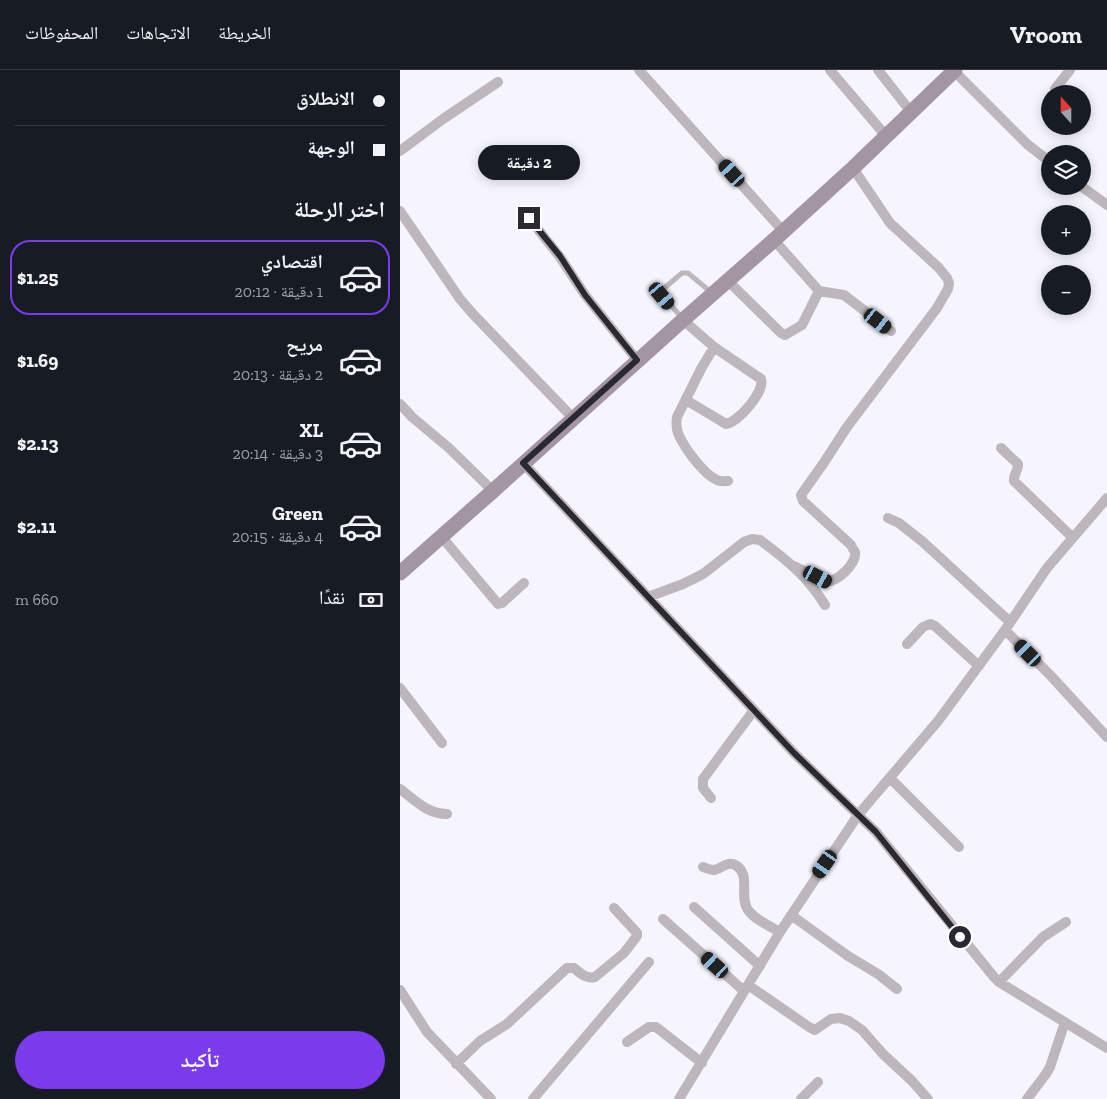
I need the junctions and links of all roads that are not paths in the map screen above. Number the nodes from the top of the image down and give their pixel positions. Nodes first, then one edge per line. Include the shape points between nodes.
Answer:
1 (639, 70) edge
2 (830, 70) edge
3 (878, 70) edge
4 (955, 70) edge
5 (1070, 70) edge
6 (498, 82) dead end
7 (1058, 85) edge
8 (911, 112) junction
9 (886, 136) junction
10 (400, 151) edge
11 (1041, 155) edge
12 (853, 168) junction
13 (1091, 193) edge
14 (1107, 204) edge
15 (400, 211) edge
16 (529, 218) dead end
17 (779, 236) junction
18 (727, 280) junction
19 (819, 291) junction
20 (712, 293) junction
21 (683, 320) junction
22 (892, 331) dead end
23 (714, 347) junction
24 (637, 360) junction
25 (686, 400) junction
26 (400, 404) edge
27 (573, 418) junction
28 (1001, 448) dead end
29 (523, 463) junction
30 (728, 481) dead end
31 (493, 491) junction
32 (1107, 498) edge
33 (888, 518) dead end
34 (441, 536) junction
35 (1072, 537) junction
36 (794, 566) junction
37 (400, 573) edge
38 (524, 583) dead end
39 (648, 597) junction
40 (825, 605) dead end
41 (1008, 626) junction
42 (907, 644) dead end
43 (979, 666) junction
44 (400, 688) edge
45 (754, 710) junction
46 (1107, 737) edge
47 (442, 743) dead end
48 (890, 778) junction
49 (400, 789) edge
50 (712, 798) dead end
51 (446, 814) dead end
52 (858, 815) junction
53 (959, 847) dead end
54 (703, 867) dead end
55 (694, 907) dead end
56 (614, 908) dead end
57 (791, 916) junction
58 (663, 920) dead end
59 (1066, 922) dead end
60 (780, 932) junction
61 (649, 962) dead end
62 (760, 966) junction
63 (999, 982) junction
64 (746, 988) junction
65 (897, 989) dead end
66 (400, 990) edge
67 (1065, 1022) junction
68 (627, 1042) dead end
69 (1107, 1048) edge
70 (702, 1063) junction
71 (456, 1064) junction
72 (818, 1082) dead end
73 (491, 1099) edge
74 (533, 1099) edge
75 (679, 1099) edge
76 (801, 1099) edge
77 (928, 1099) edge
78 (1027, 1099) edge

1 - 17 street
2 - 9 street
3 - 8 street
4 - 8 main road
4 - 11 street
5 - 7 street
6 - 10 street
8 - 9 main road
9 - 12 main road
12 - 17 main road
12 - 36 street via 890,223 939,268 949,283 937,308 847,427 801,495 803,501 851,545 854,559 847,571 836,580 826,582
13 - 14 street
15 - 27 street via 466,306
16 - 24 street
17 - 18 main road
17 - 19 street
18 - 19 street via 785,335 802,325
18 - 20 main road
19 - 22 street via 844,296
20 - 21 main road
20 - 21 lane via 688,273 682,273 662,290 662,296
21 - 23 street
21 - 24 main road
23 - 25 street
23 - 25 street via 761,379 762,384 753,402 732,423 726,424
24 - 27 main road
25 - 30 street via 676,425 687,450 711,477 721,482
26 - 31 street
27 - 29 main road
28 - 35 street via 1018,464 1014,481
29 - 31 main road
29 - 39 street
31 - 34 main road
32 - 35 street
33 - 41 street via 927,546
34 - 37 main road
34 - 38 street via 498,604
35 - 41 street via 1046,568
36 - 39 street via 760,540 752,539 703,574
36 - 40 street via 811,583
39 - 45 street
41 - 43 street
41 - 46 street
42 - 43 street via 930,624
43 - 48 street
44 - 47 street
45 - 50 street via 703,779 703,788
45 - 52 street
48 - 52 street
48 - 53 street
49 - 51 street via 429,811
52 - 57 street
52 - 63 street via 876,832
54 - 60 street via 712,870 727,864 734,865 745,881 742,896 748,910
55 - 62 street
56 - 71 street via 637,934 624,953 589,979 574,968 567,968 507,1024
57 - 60 street
57 - 65 street
58 - 64 street
59 - 63 street via 1043,937
60 - 62 street
61 - 74 street
62 - 64 street
63 - 67 street
64 - 70 street
64 - 77 street via 815,1030 831,1019 849,1021 862,1030
66 - 71 street via 427,1032
67 - 69 street
67 - 78 street via 1050,1067
68 - 70 street via 649,1027 656,1027
70 - 75 street
71 - 73 street
72 - 76 street

